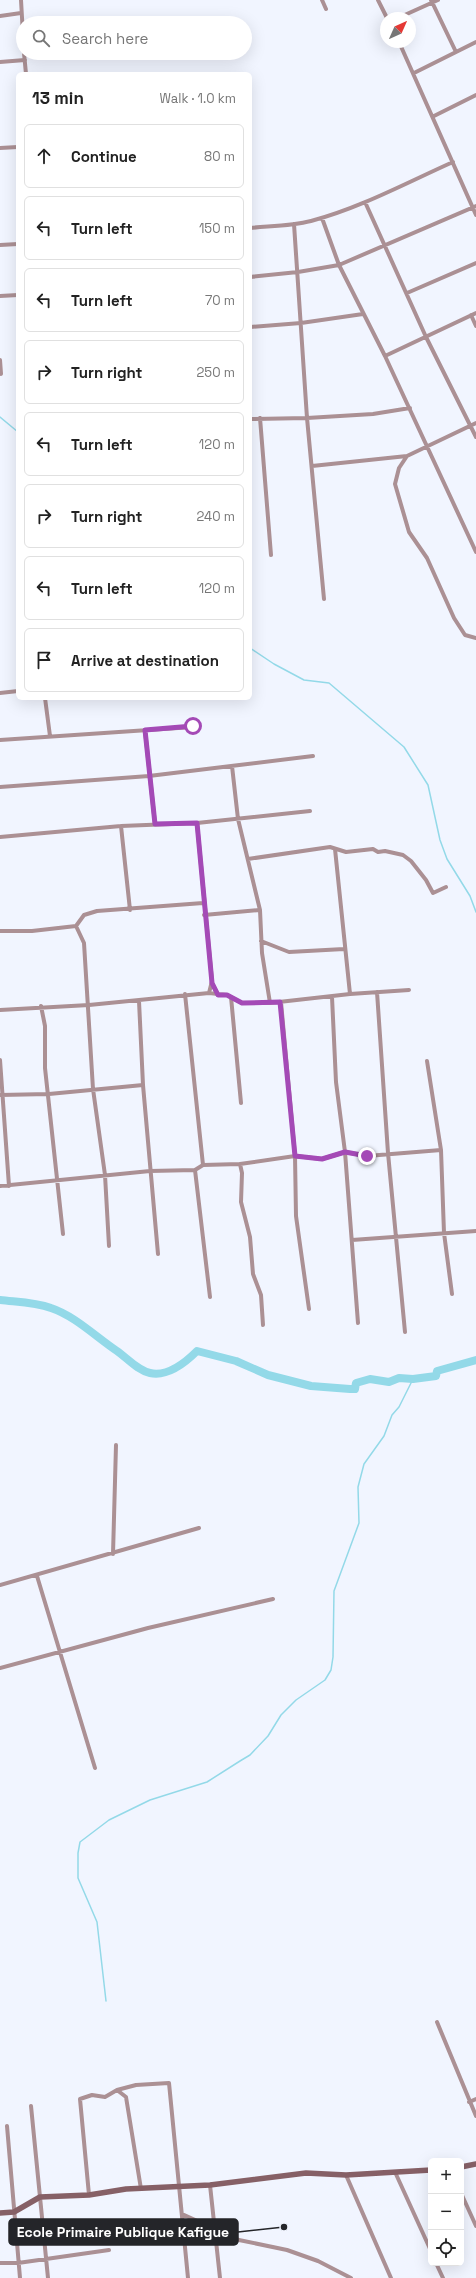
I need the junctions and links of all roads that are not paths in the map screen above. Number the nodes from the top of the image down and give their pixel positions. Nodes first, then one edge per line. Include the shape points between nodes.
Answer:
1 (20, 0) edge
2 (322, 0) edge
3 (378, 0) edge
4 (438, 0) edge
5 (432, 1) edge
6 (326, 9) dead end
7 (384, 12) edge
8 (410, 12) edge
9 (21, 13) junction
10 (0, 16) edge
11 (21, 16) edge
12 (476, 42) edge
13 (402, 48) edge
14 (456, 52) junction
15 (25, 60) joint
16 (0, 62) edge
17 (26, 72) edge
18 (414, 73) junction
19 (476, 95) edge
20 (434, 116) junction
21 (16, 147) edge
22 (0, 148) edge
23 (452, 162) junction
24 (364, 202) junction
25 (474, 206) edge
26 (476, 215) edge
27 (322, 218) junction
28 (294, 224) junction
29 (252, 228) edge
30 (16, 244) edge
31 (385, 244) junction
32 (0, 245) edge
33 (476, 263) edge
34 (339, 265) junction
35 (298, 272) junction
36 (252, 277) edge
37 (408, 293) junction
38 (16, 295) edge
39 (0, 296) edge
40 (476, 313) edge
41 (363, 314) junction
42 (471, 315) junction
43 (301, 323) junction
44 (252, 326) edge
45 (476, 326) edge
46 (426, 337) junction
47 (385, 356) junction
48 (0, 360) edge
49 (1, 374) edge
50 (410, 408) junction
51 (260, 418) junction
52 (307, 418) junction
53 (252, 419) edge
54 (476, 423) edge
55 (470, 426) junction
56 (476, 437) edge
57 (427, 446) junction
58 (407, 456) junction
59 (312, 466) junction
60 (476, 552) edge
61 (271, 555) dead end
62 (324, 599) dead end
63 (476, 638) edge
64 (16, 692) edge
65 (0, 693) edge
66 (46, 700) edge
67 (193, 726) dead end
68 (145, 730) junction
69 (50, 736) junction
70 (0, 740) edge
71 (313, 756) dead end
72 (232, 766) junction
73 (149, 776) junction
74 (0, 787) edge
75 (310, 811) dead end
76 (238, 819) junction
77 (197, 823) junction
78 (155, 824) junction
79 (121, 826) junction
80 (0, 837) edge
81 (335, 849) junction
82 (248, 859) junction
83 (446, 887) dead end
84 (203, 904) junction
85 (130, 910) junction
86 (260, 910) junction
87 (204, 915) junction
88 (76, 926) junction
89 (0, 931) edge
90 (261, 942) junction
91 (344, 949) junction
92 (212, 983) junction
93 (409, 990) dead end
94 (377, 992) junction
95 (209, 993) junction
96 (185, 994) junction
97 (350, 994) junction
98 (218, 995) junction
99 (231, 997) junction
100 (332, 997) junction
101 (139, 1001) junction
102 (280, 1002) junction
103 (270, 1003) junction
104 (89, 1005) junction
105 (41, 1006) junction
106 (0, 1010) edge
107 (0, 1060) edge
108 (427, 1061) dead end
109 (143, 1085) junction
110 (93, 1089) junction
111 (49, 1094) junction
112 (1, 1095) edge
113 (241, 1103) dead end
114 (441, 1150) junction
115 (345, 1152) junction
116 (388, 1153) junction
117 (295, 1156) junction
118 (240, 1164) junction
119 (203, 1165) junction
120 (150, 1170) junction
121 (195, 1170) junction
122 (105, 1175) junction
123 (56, 1179) junction
124 (0, 1186) edge
125 (9, 1186) junction
126 (476, 1231) edge
127 (444, 1233) junction
128 (63, 1234) dead end
129 (396, 1236) junction
130 (352, 1240) junction
131 (109, 1246) dead end
132 (158, 1254) dead end
133 (452, 1294) dead end
134 (210, 1297) dead end
135 (308, 1309) dead end
136 (358, 1323) dead end
137 (263, 1325) dead end
138 (405, 1332) dead end
139 (116, 1445) dead end
140 (199, 1528) dead end
141 (113, 1554) junction
142 (36, 1576) junction
143 (0, 1585) edge
144 (273, 1599) dead end
145 (61, 1651) junction
146 (0, 1668) edge
147 (95, 1768) dead end
148 (437, 2022) dead end
149 (117, 2090) junction
150 (476, 2099) edge
151 (469, 2102) junction
152 (31, 2106) dead end
153 (476, 2116) edge
154 (7, 2126) dead end
155 (476, 2164) edge
156 (464, 2166) edge
157 (428, 2170) edge
158 (395, 2172) junction
159 (346, 2175) junction
160 (210, 2185) junction
161 (179, 2187) junction
162 (141, 2189) junction
163 (461, 2194) edge
164 (89, 2195) junction
165 (40, 2197) junction
166 (14, 2212) junction
167 (0, 2213) edge
168 (182, 2214) junction
169 (476, 2226) edge
170 (216, 2229) junction
171 (428, 2244) edge
172 (109, 2250) dead end
173 (46, 2258) junction
174 (0, 2263) edge
175 (18, 2263) junction
176 (437, 2266) edge
177 (20, 2278) edge
178 (48, 2278) edge
179 (188, 2278) edge
180 (220, 2278) edge
181 (352, 2278) edge
182 (391, 2278) edge
183 (443, 2278) edge

1 - 9 street
2 - 6 street
3 - 7 street
4 - 5 street
5 - 8 street
5 - 14 street
9 - 10 street
9 - 11 street
12 - 14 street
13 - 18 street
14 - 18 street
15 - 16 street
15 - 17 street
18 - 20 street
19 - 20 street
20 - 23 street
21 - 22 street
23 - 24 street
23 - 25 street
24 - 27 street
24 - 31 street
25 - 26 street
25 - 31 street
27 - 28 street
27 - 34 street
28 - 29 street
28 - 35 street
30 - 32 street
31 - 34 street
31 - 37 street
33 - 37 street
34 - 35 street
34 - 41 street
35 - 36 street
35 - 43 street
37 - 46 street
38 - 39 street
40 - 42 street
41 - 43 street
41 - 47 street
42 - 45 street
42 - 46 street
43 - 44 street
43 - 52 street
46 - 47 street
46 - 55 street
47 - 50 street
48 - 49 street
50 - 52 street via 373,414
50 - 57 street
51 - 52 street
51 - 53 street
51 - 61 street
52 - 59 street
54 - 55 street
55 - 56 street
55 - 57 street
57 - 58 street
57 - 60 street
58 - 59 street
58 - 63 street via 399,468 395,484 409,532 427,558 454,618 465,635
59 - 62 street
64 - 65 street
66 - 69 street
67 - 68 street
68 - 69 street
68 - 73 street
69 - 70 street
71 - 72 street
72 - 73 street
72 - 76 street
73 - 74 street
73 - 78 street
75 - 76 street
76 - 77 street
76 - 82 street
77 - 78 street
77 - 84 street
78 - 79 street
79 - 80 street
79 - 85 street
81 - 82 street via 330,847
81 - 83 street via 346,852 373,850 403,855 411,861 433,893
81 - 91 street
82 - 86 street
84 - 85 street
84 - 87 street
85 - 88 street via 90,912
86 - 87 street
86 - 90 street
87 - 92 street
88 - 89 street
88 - 104 street via 84,943
90 - 91 street via 289,952
90 - 103 street
91 - 97 street
92 - 95 street
92 - 98 street
93 - 94 street
94 - 97 street
94 - 116 street
95 - 96 street
95 - 98 street
96 - 101 street
96 - 119 street
97 - 100 street
98 - 99 street
99 - 103 street via 242,1003
99 - 113 street
100 - 102 street
100 - 115 street via 336,1082
101 - 104 street
101 - 109 street
102 - 103 street
102 - 117 street
104 - 105 street
104 - 110 street
105 - 106 street
105 - 111 street via 45,1026 45,1068
107 - 112 street
108 - 114 street
109 - 110 street
109 - 120 street
110 - 111 street
110 - 122 street
111 - 112 street
111 - 123 street
112 - 125 street
114 - 116 street
114 - 127 street
115 - 116 street via 367,1156
115 - 117 street via 322,1159
115 - 130 street
116 - 129 street
117 - 118 street
117 - 135 street via 296,1216
118 - 119 street
118 - 137 street via 241,1202 250,1237 253,1274 261,1295
119 - 121 street
120 - 121 street
120 - 122 street
120 - 132 street
121 - 134 street
122 - 123 street
122 - 131 street
123 - 125 street
123 - 128 street
124 - 125 street
126 - 127 street
127 - 129 street
127 - 133 street
129 - 130 street
129 - 138 street
130 - 136 street
139 - 141 street
140 - 141 street
141 - 142 street
142 - 143 street
142 - 145 street
144 - 145 street
145 - 146 street
145 - 147 street
148 - 151 street
149 - 161 street via 136,2085 169,2083
149 - 162 street via 126,2097
149 - 164 street via 105,2097 92,2095 80,2099
150 - 151 street
151 - 153 street
152 - 165 street
154 - 166 street
155 - 156 street
157 - 158 street
158 - 159 street
158 - 171 street
159 - 160 street via 306,2173
159 - 182 street
160 - 161 street
160 - 170 street
161 - 162 street
161 - 168 street
162 - 164 street
163 - 169 street
164 - 165 street
165 - 166 street
165 - 173 street
166 - 167 street
166 - 175 street
168 - 170 street
168 - 179 street
170 - 180 street
170 - 181 street via 239,2240 287,2250 318,2261
172 - 173 street
173 - 175 street
173 - 178 street
174 - 175 street
175 - 177 street
176 - 183 street

